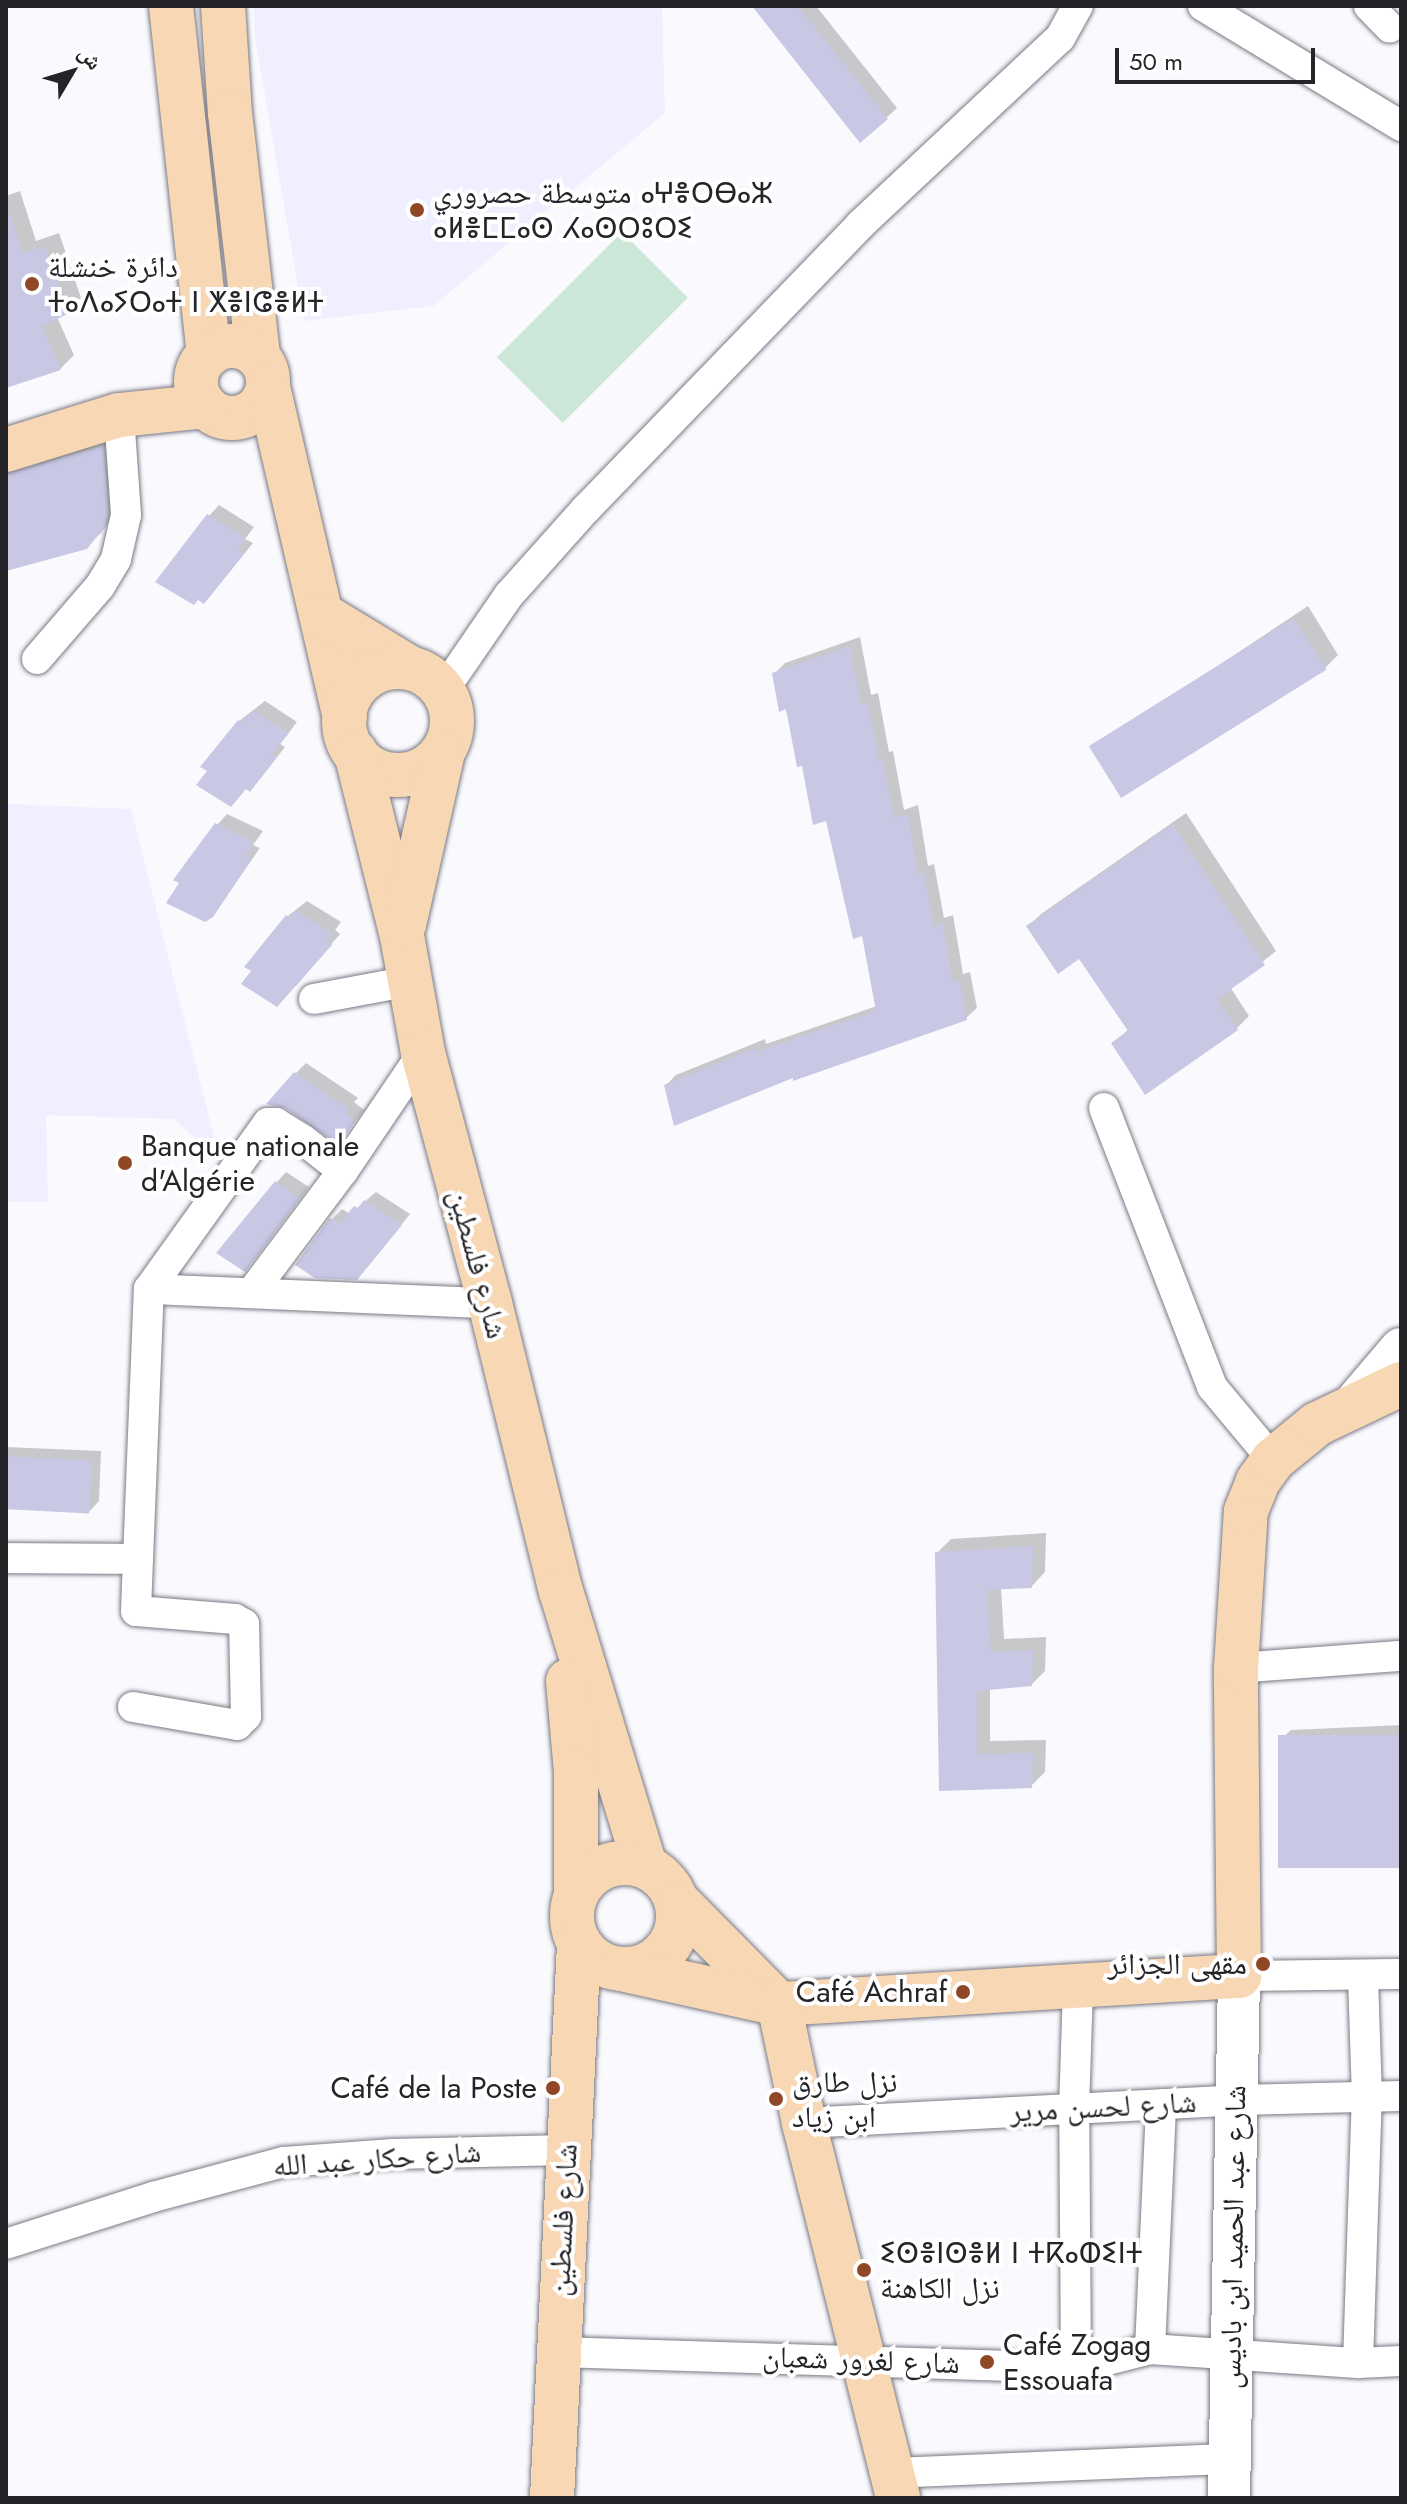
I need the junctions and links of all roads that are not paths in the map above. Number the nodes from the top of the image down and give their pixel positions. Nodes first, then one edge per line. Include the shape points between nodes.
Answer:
1 (171, 6) edge
2 (223, 6) edge
3 (1078, 6) edge
4 (1203, 6) edge
5 (1369, 6) edge
6 (1390, 28) dead end
7 (1401, 126) edge
8 (230, 382) junction
9 (119, 415) junction
10 (6, 430) edge
11 (6, 450) edge
12 (323, 615) junction
13 (37, 659) dead end
14 (427, 679) junction
15 (350, 735) junction
16 (443, 752) junction
17 (402, 936) junction
18 (410, 981) junction
19 (314, 999) dead end
20 (423, 1053) junction
21 (1104, 1108) dead end
22 (343, 1171) junction
23 (149, 1289) junction
24 (252, 1292) junction
25 (490, 1303) junction
26 (1401, 1349) edge
27 (1401, 1384) edge
28 (1355, 1403) junction
29 (1273, 1460) junction
30 (6, 1558) edge
31 (138, 1559) junction
32 (561, 1591) junction
33 (1401, 1656) edge
34 (1236, 1668) junction
35 (133, 1707) dead end
36 (645, 1866) junction
37 (576, 1895) junction
38 (678, 1902) junction
39 (579, 1943) junction
40 (621, 1969) junction
41 (1401, 1974) edge
42 (1363, 1975) junction
43 (1239, 1976) junction
44 (1078, 1986) junction
45 (779, 2004) junction
46 (1401, 2096) edge
47 (1367, 2098) junction
48 (1237, 2100) junction
49 (1161, 2104) junction
50 (1074, 2109) junction
51 (804, 2123) junction
52 (566, 2150) junction
53 (6, 2244) edge
54 (1150, 2349) junction
55 (557, 2352) junction
56 (1230, 2353) junction
57 (865, 2359) junction
58 (1401, 2361) edge
59 (1358, 2363) junction
60 (1076, 2368) junction
61 (1229, 2478) edge
62 (895, 2485) edge
63 (552, 2498) edge

1 - 8 main road
2 - 8 main road via 230,113
3 - 14 street via 1060,38 860,225
4 - 7 street
5 - 6 street
8 - 9 main road
8 - 10 main road
8 - 12 main road, شارع فلسطين via 293,499
9 - 11 main road
9 - 13 street via 126,515 116,559 100,586
12 - 14 main road
12 - 15 main road, شارع فلسطين
14 - 15 main road via 380,670 366,677 348,702
14 - 16 main road via 453,721
15 - 16 main road via 383,773 417,772
15 - 17 main road, شارع فلسطين
16 - 17 main road
17 - 18 main road, شارع فلسطين
18 - 19 street
18 - 20 main road, شارع فلسطين
20 - 22 street
20 - 25 main road, شارع فلسطين
21 - 29 street via 1212,1387
22 - 23 street via 302,1139 268,1123
22 - 24 street
23 - 24 street
23 - 31 street
24 - 25 street
25 - 32 main road, شارع فلسطين
26 - 28 main road
27 - 28 main road
28 - 29 main road via 1317,1424
29 - 34 main road via 1246,1511
30 - 31 street
31 - 35 street via 136,1611 244,1624 246,1716 237,1725
32 - 36 main road, شارع فلسطين
32 - 37 main road, شارع فلسطين via 576,1772
33 - 34 street
34 - 43 main road
36 - 37 main road via 629,1862 597,1870
36 - 38 main road via 659,1874
37 - 39 main road via 572,1919
38 - 40 main road via 675,1936 666,1951 638,1968
38 - 45 main road
39 - 40 main road via 590,1956
39 - 52 main road, شارع فلسطين
40 - 45 main road
41 - 42 street
42 - 43 street
42 - 47 street
43 - 44 main road
43 - 48 main road, شارع عبد الحميد ابن باديس
44 - 45 main road
44 - 50 street
45 - 51 main road
46 - 47 street, شارع لحسن مرير
47 - 48 street, شارع لحسن مرير
47 - 59 street
48 - 49 street, شارع لحسن مرير
48 - 56 main road, شارع عبد الحميد ابن باديس
49 - 50 street, شارع لحسن مرير
49 - 54 street
50 - 51 street, شارع لحسن مرير
50 - 60 street
51 - 57 main road
52 - 53 street, شارع حكار عبد الله via 284,2162
52 - 55 main road, شارع فلسطين
54 - 56 street, شارع لغرور شعبان
54 - 60 street, شارع لغرور شعبان
55 - 57 street, شارع لغرور شعبان
55 - 63 main road, شارع فلسطين
56 - 59 street, شارع لغرور شعبان
56 - 61 main road, شارع عبد الحميد ابن باديس
57 - 60 street, شارع لغرور شعبان
57 - 62 main road
58 - 59 street, شارع لغرور شعبان
61 - 62 street

